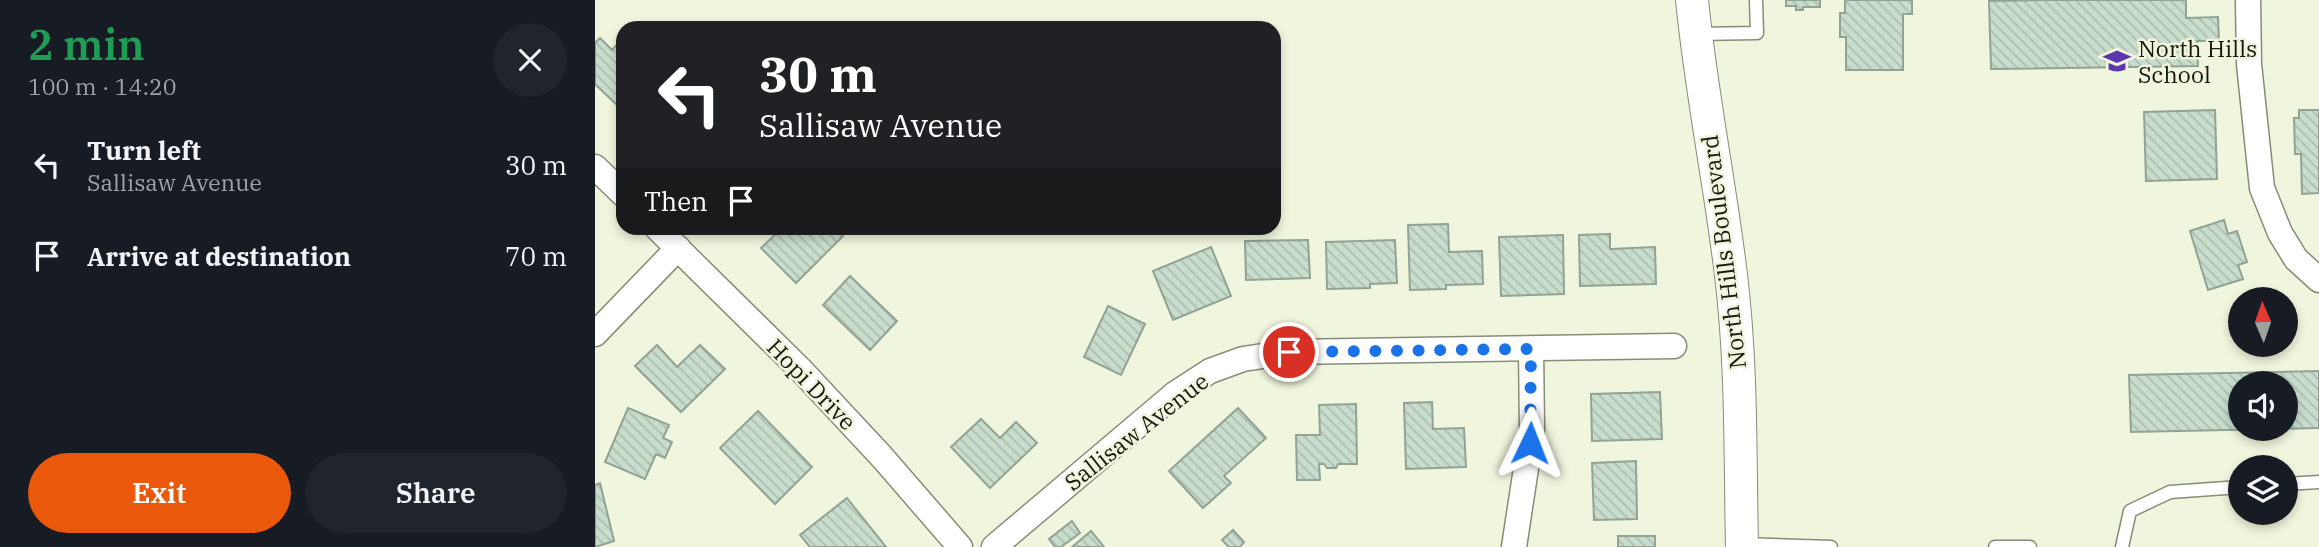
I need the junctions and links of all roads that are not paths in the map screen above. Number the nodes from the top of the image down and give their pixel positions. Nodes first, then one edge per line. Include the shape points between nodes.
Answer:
1 (1692, 0) edge
2 (1756, 0) edge
3 (2248, 0) edge
4 (1695, 34) junction
5 (595, 167) edge
6 (616, 187) edge
7 (664, 235) edge
8 (678, 248) junction
9 (2319, 280) edge
10 (595, 334) edge
11 (1674, 346) dead end
12 (1531, 349) junction
13 (2319, 482) edge
14 (2298, 483) edge
15 (2228, 488) edge
16 (1742, 545) edge
17 (960, 547) edge
18 (994, 547) edge
19 (1514, 547) edge
20 (1831, 547) edge
21 (1995, 547) edge
22 (2030, 547) edge
23 (2122, 547) edge

1 - 4 street, North Hills Boulevard
2 - 4 lane via 1757,33
3 - 9 street via 2249,64 2262,188 2285,242
4 - 16 street, North Hills Boulevard via 1731,274 1738,358
5 - 6 street
7 - 8 street, Hopi Drive
8 - 10 street
8 - 17 street, Hopi Drive via 800,369
11 - 12 street, Sallisaw Avenue
12 - 18 street, Sallisaw Avenue via 1289,352 1243,359 1210,371 1176,393
12 - 19 street via 1532,429
13 - 14 lane
15 - 23 lane via 2170,492 2130,511
16 - 20 lane
21 - 22 lane

